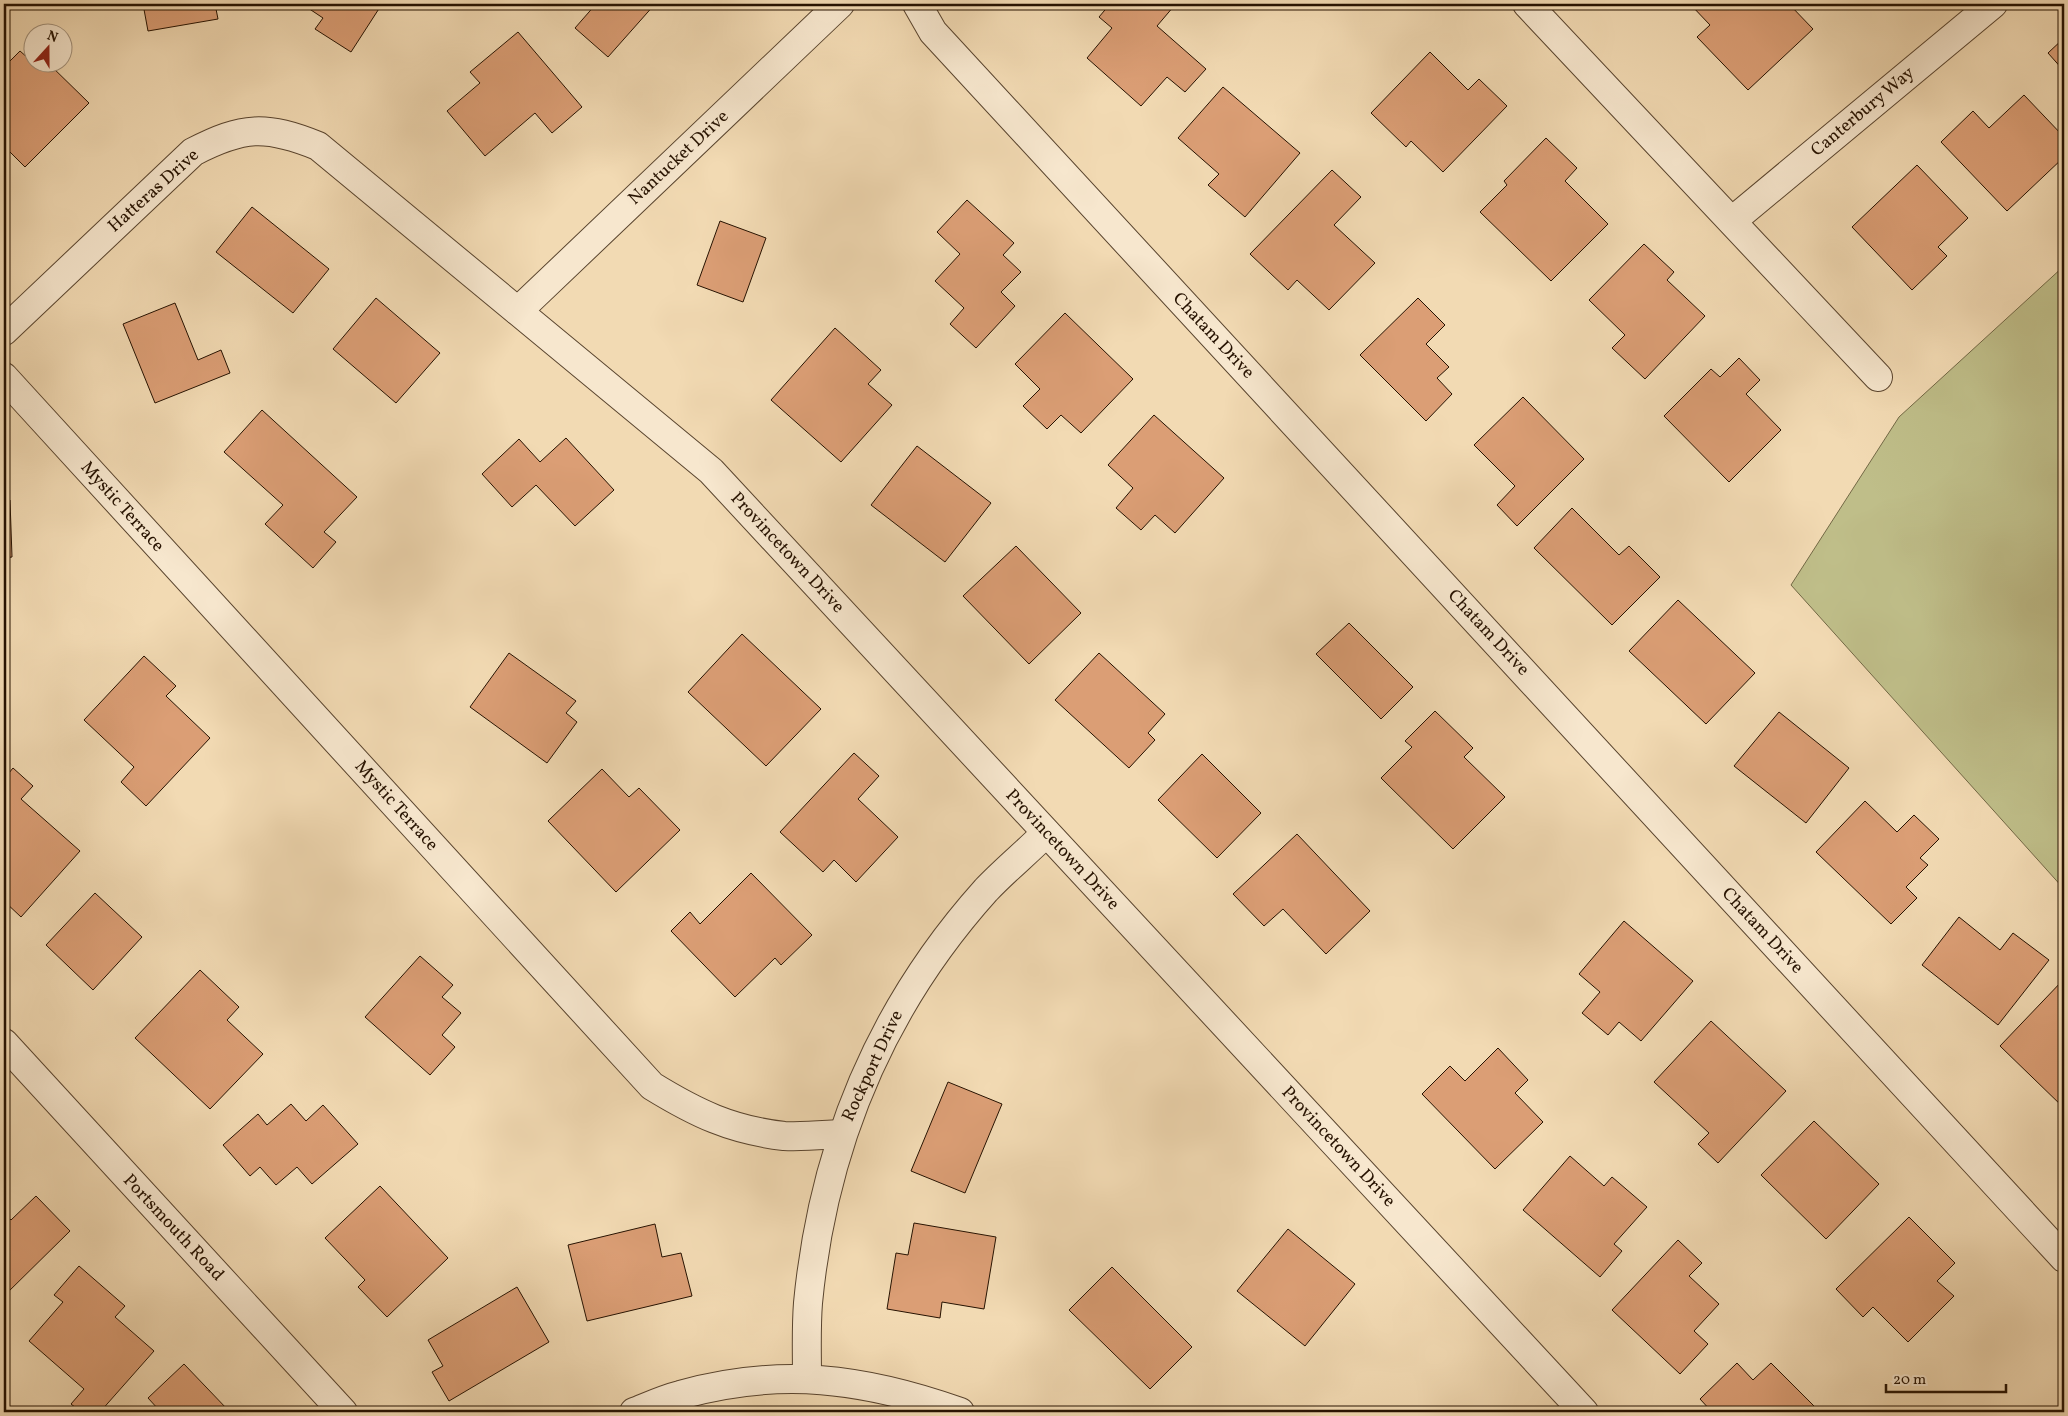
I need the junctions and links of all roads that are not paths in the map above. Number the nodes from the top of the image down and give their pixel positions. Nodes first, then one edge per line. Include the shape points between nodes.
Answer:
1 (840, 4) edge
2 (917, 4) edge
3 (1527, 4) edge
4 (1993, 4) edge
5 (1732, 221) junction
6 (518, 311) junction
7 (4, 331) edge
8 (4, 377) edge
9 (1878, 377) dead end
10 (1046, 833) junction
11 (4, 1043) edge
12 (842, 1134) junction
13 (2064, 1258) edge
14 (807, 1378) junction
15 (343, 1412) edge
16 (634, 1412) edge
17 (960, 1412) edge
18 (1584, 1412) edge

1 - 6 street, Nantucket Drive
2 - 13 street, Chatam Drive via 933,32
3 - 5 street
4 - 5 street, Canterbury Way
5 - 9 street
6 - 7 street, Hatteras Drive via 318,146 288,134 256,131 223,136 193,152
6 - 10 street, Provincetown Drive via 712,471
8 - 12 street, Mystic Terrace via 652,1086 694,1111 736,1127 785,1136
10 - 12 street, Rockport Drive via 987,890 934,954 890,1024 859,1087
10 - 18 street, Provincetown Drive
11 - 15 street, Portsmouth Road
12 - 14 street, Rockport Drive via 820,1220 808,1304
14 - 16 street via 742,1382 679,1395
14 - 17 street via 898,1391

